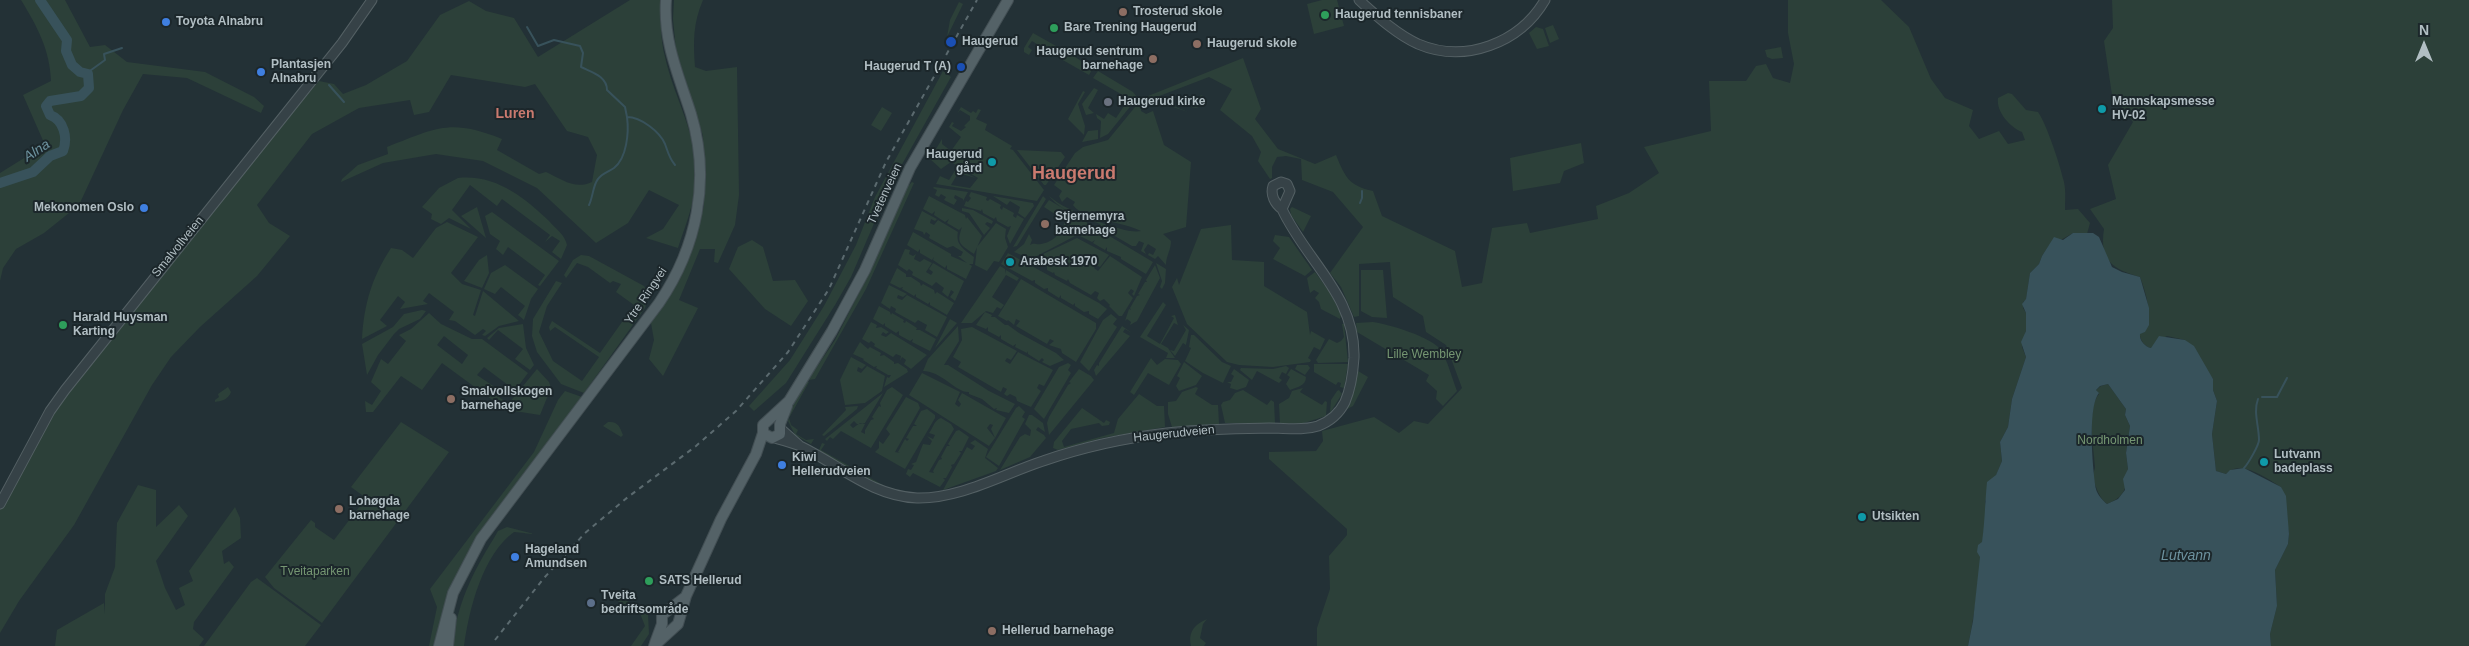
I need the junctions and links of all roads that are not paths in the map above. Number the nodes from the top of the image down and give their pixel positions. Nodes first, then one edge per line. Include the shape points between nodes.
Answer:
1 (372, 0) edge
2 (666, 0) edge
3 (1008, 0) edge
4 (1359, 0) edge
5 (1545, 0) edge
6 (1282, 209) dead end
7 (789, 401) junction
8 (774, 432) junction
9 (0, 504) edge
10 (486, 535) junction
11 (686, 596) junction
12 (670, 611) junction
13 (678, 618) junction
14 (667, 626) junction
15 (440, 642) edge
16 (446, 646) edge
17 (654, 646) edge

1 - 9 street, Smalvollveien via 342,43 65,390
2 - 10 main road, Ytre Ringvei via 666,31 671,57 693,122 699,157 698,210 688,247 674,280 659,303
3 - 7 main road, Tvetenveien via 918,153 849,300
4 - 5 street via 1407,38 1432,48 1458,52 1486,47 1510,36 1532,18
6 - 8 street, Haugerudveien via 1293,231 1338,293 1353,337 1353,373 1348,393 1340,411 1325,423 1306,428 1197,430 1130,438 1058,456 946,495 919,498 881,491 864,484
7 - 8 main road, Tvetenveien
7 - 8 main road, Tvetenveien via 763,425
8 - 11 main road, Tvetenveien via 756,454 725,509
10 - 15 main road, Ytre Ringvei via 470,557 456,587
10 - 16 main road, Ytre Ringvei via 461,588
11 - 12 main road, Tvetenveien
11 - 13 main road, Tvetenveien
12 - 13 main road
12 - 14 main road, Tvetenveien via 662,616
13 - 14 main road, Tvetenveien via 678,624
14 - 17 main road, Tvetenveien

